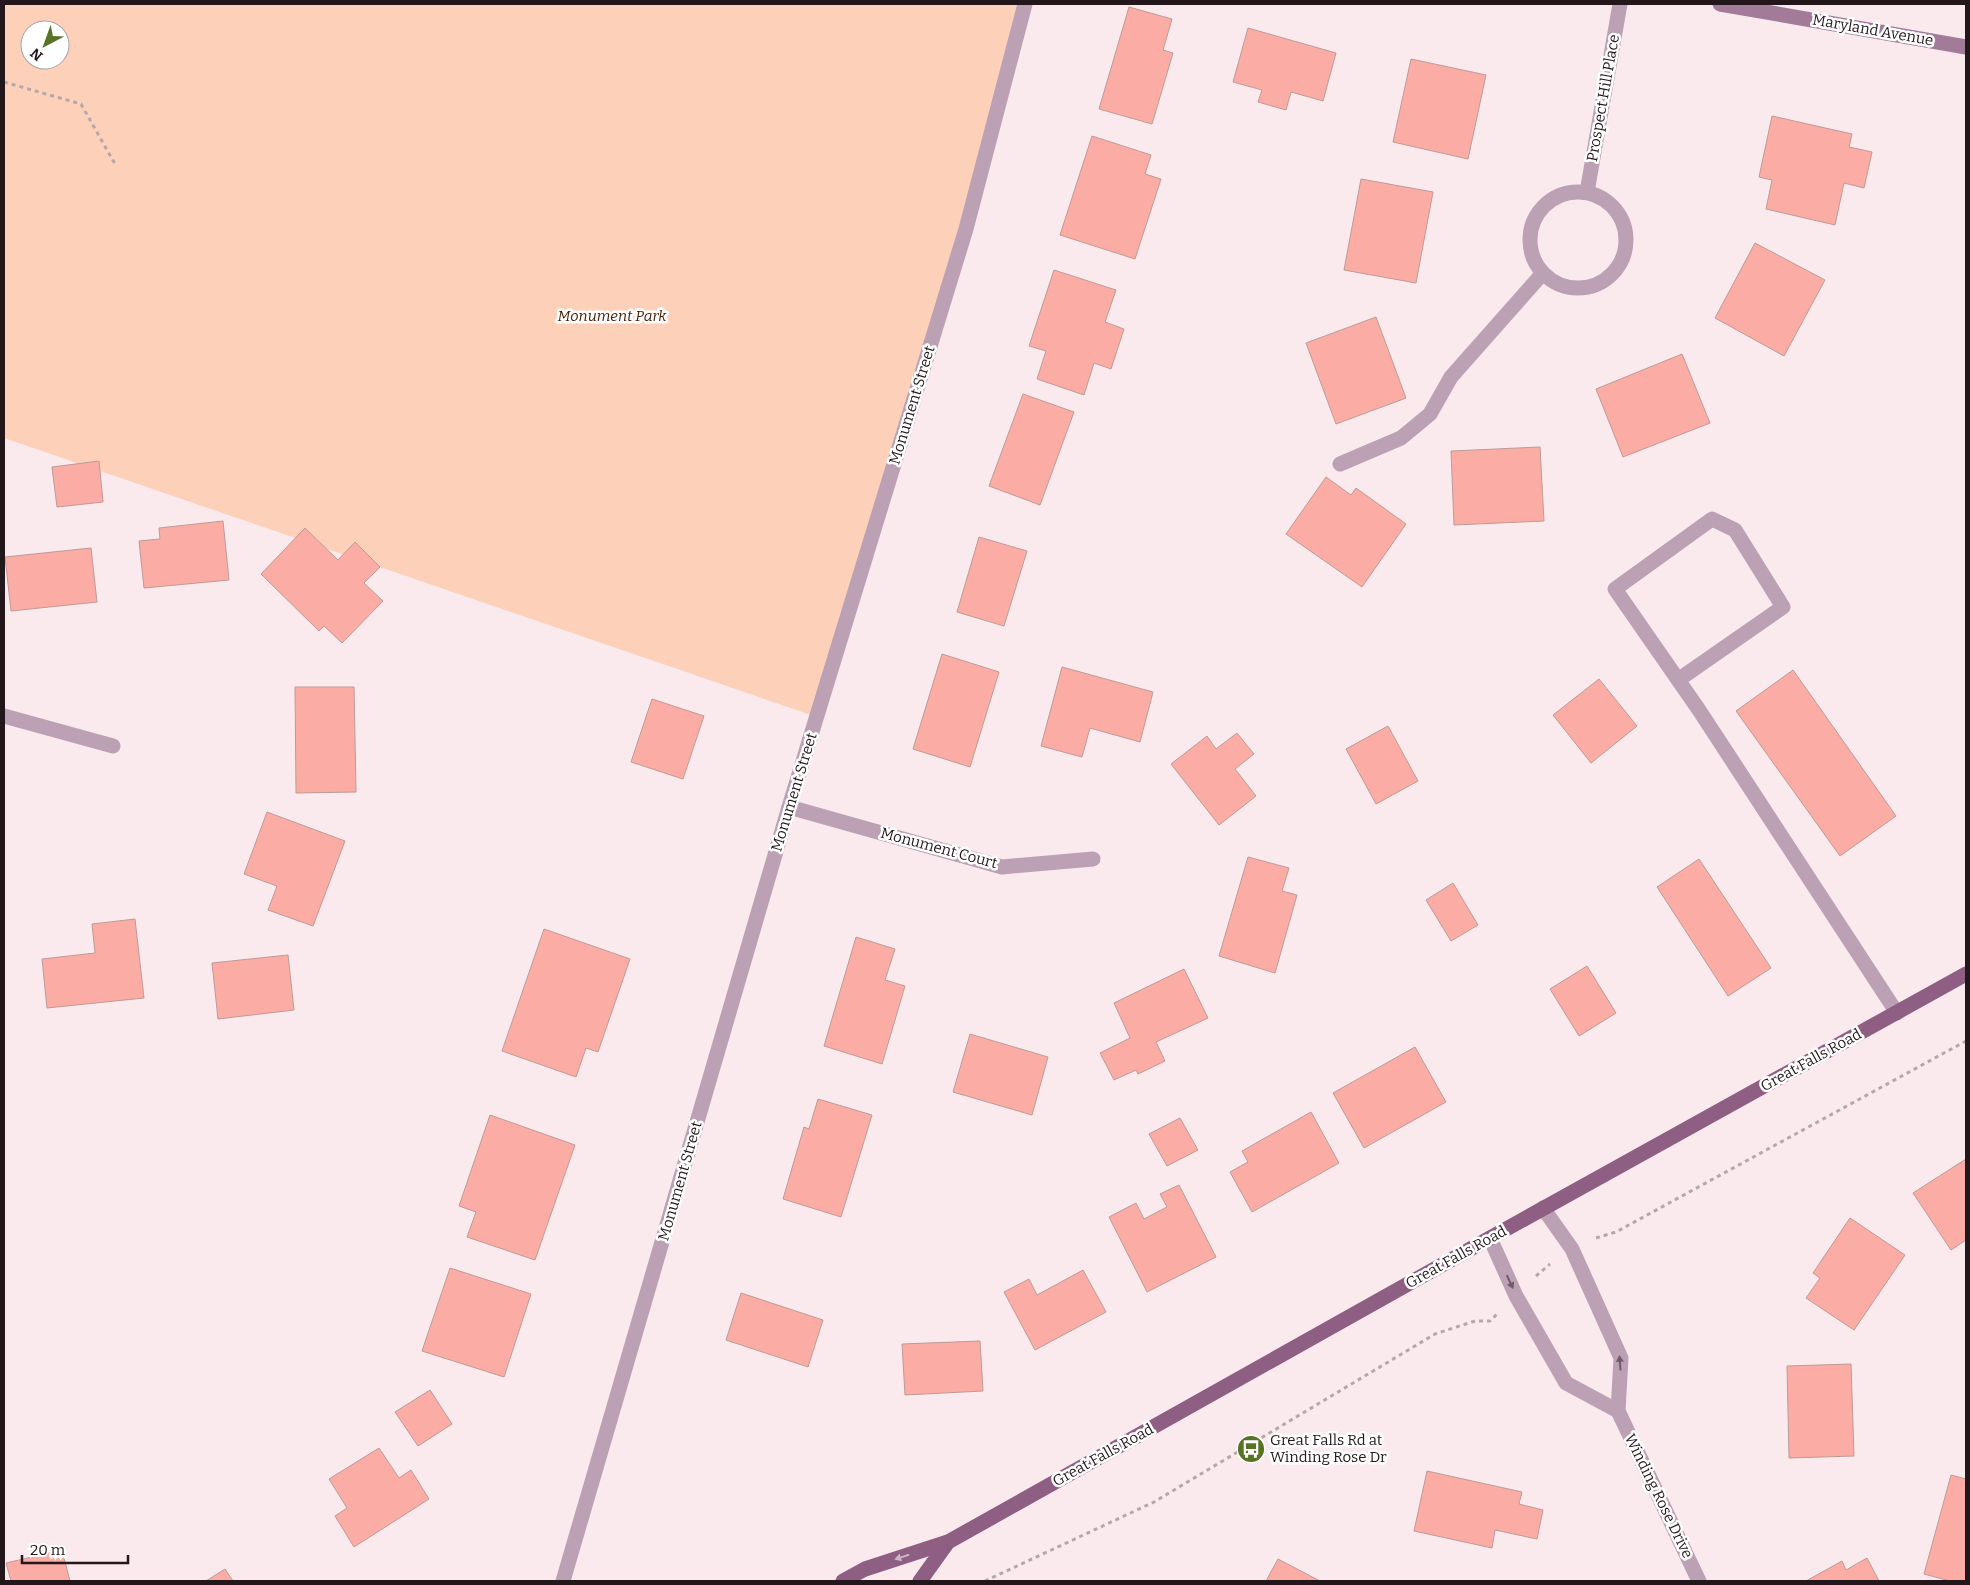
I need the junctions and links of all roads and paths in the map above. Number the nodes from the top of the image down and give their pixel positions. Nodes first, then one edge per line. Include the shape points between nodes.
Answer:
1 (1025, 4) edge
2 (1620, 4) edge
3 (1720, 4) edge
4 (1966, 47) edge
5 (4, 82) edge
6 (115, 164) dead end
7 (1587, 192) junction
8 (1543, 273) junction
9 (1340, 464) dead end
10 (1678, 680) junction
11 (4, 716) edge
12 (113, 746) dead end
13 (789, 806) junction
14 (1093, 859) dead end
15 (1966, 974) edge
16 (1897, 1013) junction
17 (1966, 1041) edge
18 (1543, 1208) junction
19 (1490, 1238) junction
20 (1572, 1250) junction
21 (1516, 1296) junction
22 (1618, 1411) junction
23 (948, 1542) junction
24 (563, 1581) edge
25 (843, 1581) edge
26 (920, 1581) edge
27 (985, 1581) edge
28 (1699, 1581) edge

1 - 13 street, Monument Street via 966,229
2 - 7 street, Prospect Hill Place
3 - 4 main road, Maryland Avenue
5 - 6 path via 81,104
7 - 8 street via 1562,194 1541,209 1531,228 1532,253
7 - 8 street via 1608,202 1622,220 1627,237 1623,258 1615,271 1598,284 1581,288 1559,284
8 - 9 street via 1451,377 1430,414 1401,438
10 - 10 street via 1615,589 1712,520 1735,530 1782,607
10 - 16 street
11 - 12 street
13 - 14 street, Monument Court via 1002,867
13 - 24 street, Monument Street
15 - 16 main road, Great Falls Road
16 - 18 main road, Great Falls Road
17 - 20 path via 1616,1232
18 - 19 main road, Great Falls Road
18 - 20 street, Winding Rose Drive
19 -> 21 street
19 - 23 main road, Great Falls Road
20 - 21 path via 1541,1270
22 -> 20 street, Winding Rose Drive via 1621,1358
21 - 22 street via 1566,1383
21 - 27 path via 1490,1321 1475,1321 1435,1334 1154,1502
22 - 28 street, Winding Rose Drive
23 -> 25 main road, Great Falls Road via 865,1569
23 - 26 main road, Great Falls Road

